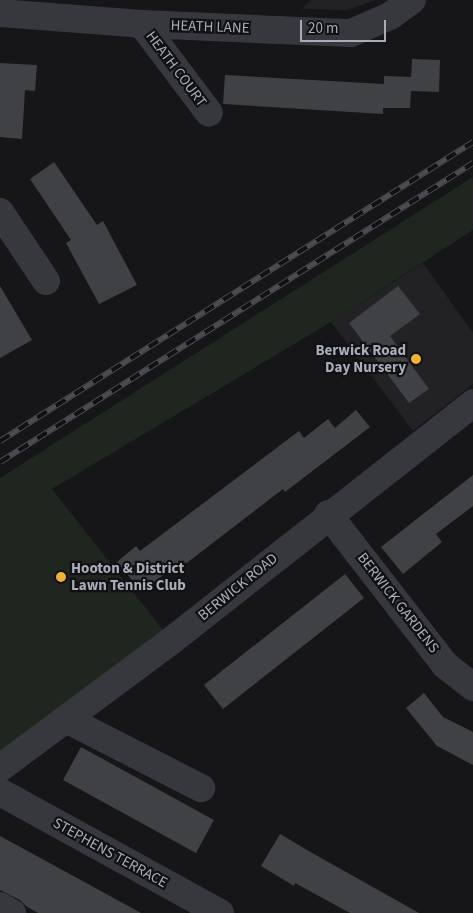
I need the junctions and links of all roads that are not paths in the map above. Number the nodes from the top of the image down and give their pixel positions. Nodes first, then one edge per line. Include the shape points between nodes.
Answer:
1 (412, 0) edge
2 (0, 13) edge
3 (142, 24) junction
4 (209, 113) dead end
5 (0, 212) edge
6 (46, 281) dead end
7 (473, 403) edge
8 (328, 514) junction
9 (473, 687) edge
10 (66, 719) junction
11 (0, 768) edge
12 (201, 788) dead end
13 (0, 792) edge
14 (0, 906) edge
15 (12, 913) edge
16 (220, 913) edge

1 - 3 street, HEATH LANE via 390,16 351,33
2 - 3 street, HEATH LANE
3 - 4 street, HEATH COURT
5 - 6 street
7 - 8 street, BERWICK ROAD
8 - 9 street, BERWICK GARDENS via 446,665
8 - 10 street, BERWICK ROAD via 171,641
10 - 11 street, BERWICK ROAD
10 - 12 street
13 - 16 street, STEPHENS TERRACE
14 - 15 street

